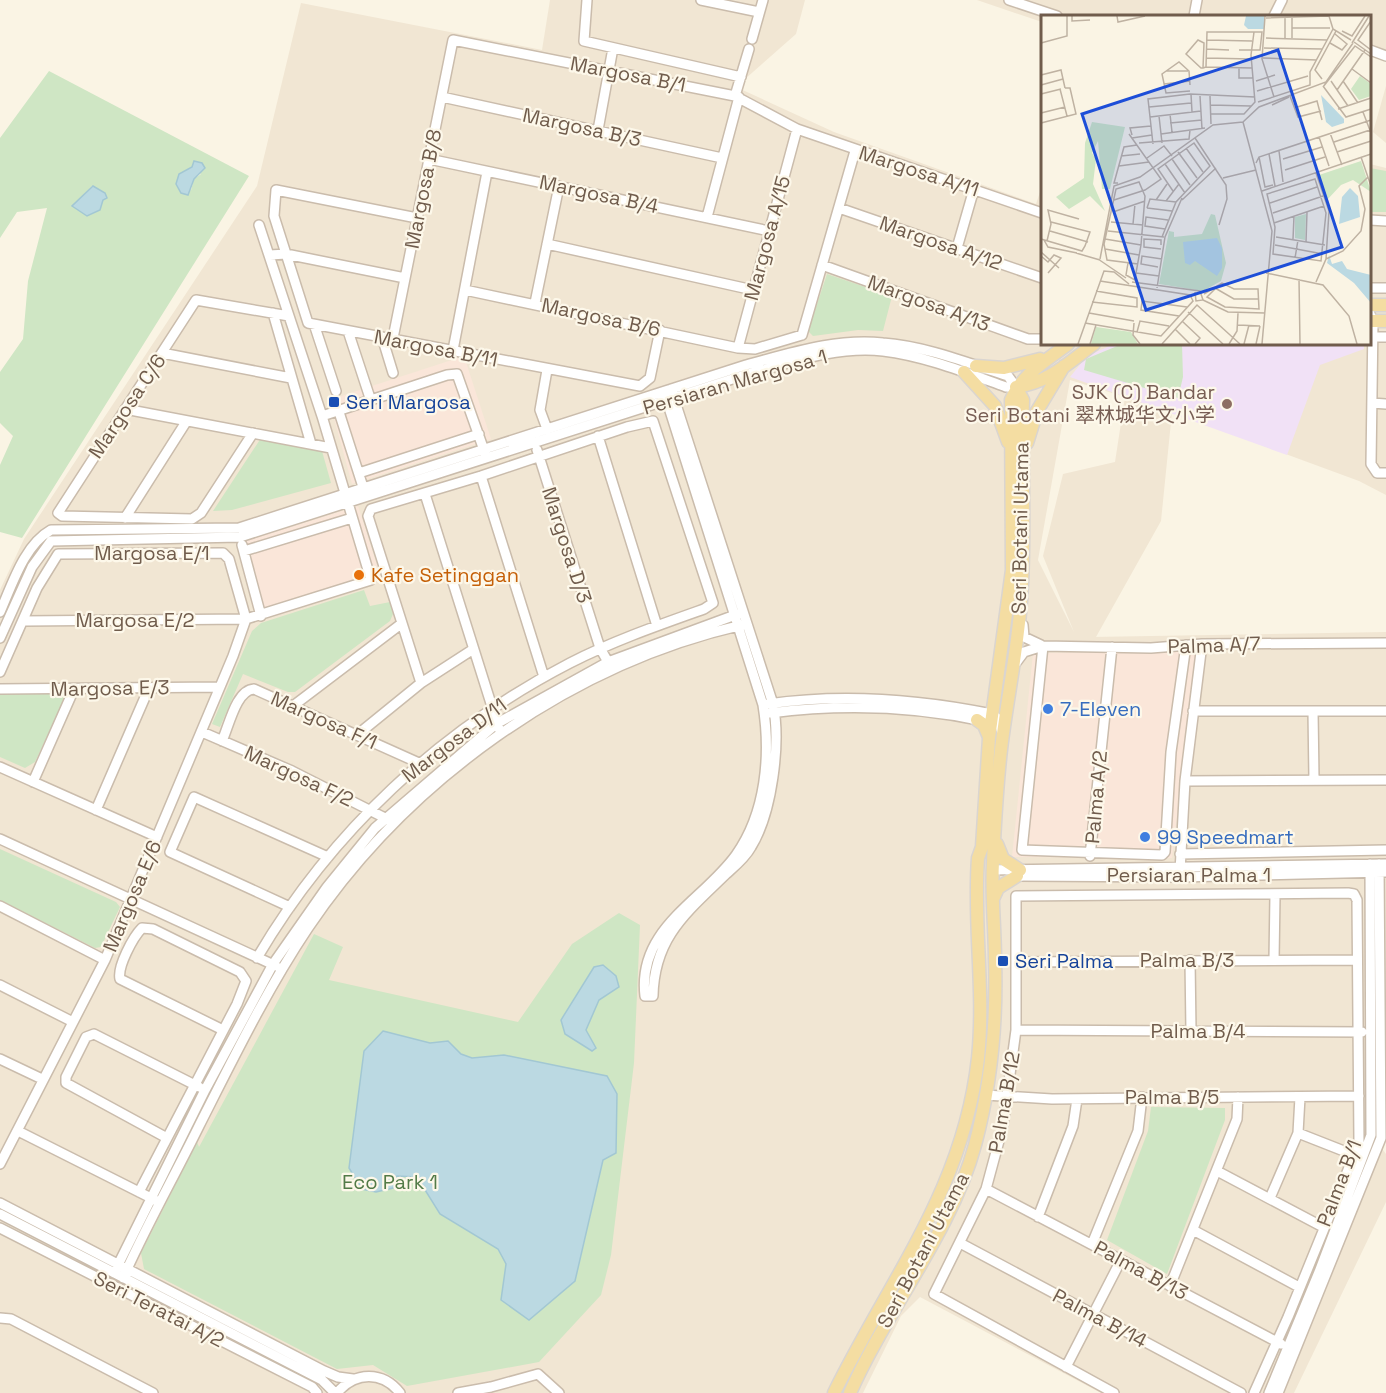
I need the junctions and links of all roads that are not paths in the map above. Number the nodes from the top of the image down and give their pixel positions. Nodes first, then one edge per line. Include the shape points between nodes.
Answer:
1 (587, 0) edge
2 (701, 0) edge
3 (763, 0) edge
4 (1009, 0) edge
5 (1197, 0) edge
6 (1282, 0) edge
7 (759, 12) junction
8 (1054, 15) edge
9 (1194, 15) edge
10 (1274, 15) edge
11 (453, 40) joint
12 (613, 48) junction
13 (1371, 50) edge
14 (1386, 56) edge
15 (609, 70) junction
16 (741, 77) junction
17 (737, 96) junction
18 (442, 97) junction
19 (797, 129) junction
20 (598, 130) junction
21 (855, 151) junction
22 (722, 158) junction
23 (429, 159) junction
24 (487, 172) junction
25 (559, 186) junction
26 (974, 189) junction
27 (839, 208) junction
28 (1041, 213) edge
29 (707, 217) junction
30 (417, 218) junction
31 (1371, 220) edge
32 (1386, 221) edge
33 (259, 225) dead end
34 (769, 231) junction
35 (547, 244) junction
36 (957, 248) junction
37 (286, 254) junction
38 (270, 255) junction
39 (822, 265) junction
40 (405, 278) junction
41 (1041, 278) edge
42 (465, 290) junction
43 (753, 290) junction
44 (536, 303) junction
45 (1371, 305) edge
46 (1386, 307) edge
47 (273, 313) junction
48 (289, 316) junction
49 (1371, 318) edge
50 (1386, 321) edge
51 (314, 324) junction
52 (660, 330) junction
53 (348, 331) junction
54 (801, 335) junction
55 (382, 337) junction
56 (1373, 337) junction
57 (1386, 337) edge
58 (393, 338) junction
59 (1040, 340) edge
60 (1067, 345) edge
61 (1093, 345) edge
62 (738, 348) junction
63 (453, 350) junction
64 (162, 353) junction
65 (808, 353) junction
66 (976, 366) junction
67 (1064, 366) junction
68 (547, 370) junction
69 (964, 372) junction
70 (393, 373) dead end
71 (291, 378) junction
72 (1016, 387) junction
73 (667, 390) junction
74 (336, 391) dead end
75 (686, 395) junction
76 (371, 401) junction
77 (667, 401) junction
78 (1372, 403) junction
79 (1386, 404) edge
80 (125, 409) junction
81 (674, 410) junction
82 (339, 411) junction
83 (322, 416) junction
84 (186, 422) junction
85 (547, 429) junction
86 (253, 433) junction
87 (479, 434) junction
88 (598, 436) junction
89 (535, 442) junction
90 (311, 444) junction
91 (331, 448) junction
92 (1011, 449) junction
93 (485, 454) junction
94 (539, 456) junction
95 (1022, 460) junction
96 (359, 473) junction
97 (1381, 473) edge
98 (481, 476) junction
99 (363, 487) junction
100 (425, 494) junction
101 (346, 498) junction
102 (125, 518) junction
103 (352, 518) junction
104 (239, 532) junction
105 (244, 551) junction
106 (1021, 605) junction
107 (0, 612) edge
108 (738, 614) junction
109 (261, 616) junction
110 (246, 619) junction
111 (24, 621) junction
112 (401, 624) junction
113 (742, 625) junction
114 (657, 626) junction
115 (0, 638) edge
116 (1386, 643) edge
117 (1202, 644) junction
118 (1186, 645) junction
119 (1043, 646) junction
120 (1112, 647) junction
121 (600, 648) junction
122 (472, 650) junction
123 (608, 662) junction
124 (0, 672) edge
125 (544, 677) junction
126 (1011, 677) junction
127 (421, 683) junction
128 (220, 687) junction
129 (149, 688) junction
130 (0, 689) edge
131 (74, 689) junction
132 (293, 706) junction
133 (774, 708) junction
134 (1007, 708) junction
135 (764, 709) junction
136 (491, 710) junction
137 (1193, 711) junction
138 (1313, 711) junction
139 (1386, 711) edge
140 (988, 717) junction
141 (496, 724) junction
142 (202, 732) junction
143 (502, 734) junction
144 (357, 735) junction
145 (1003, 737) junction
146 (222, 741) junction
147 (419, 763) junction
148 (0, 767) edge
149 (1314, 779) junction
150 (1386, 780) edge
151 (1185, 781) junction
152 (33, 782) junction
153 (370, 809) junction
154 (96, 810) junction
155 (390, 821) junction
156 (754, 831) junction
157 (994, 834) junction
158 (157, 837) junction
159 (0, 839) edge
160 (747, 846) junction
161 (982, 847) junction
162 (1386, 850) edge
163 (1090, 853) junction
164 (1180, 854) junction
165 (327, 856) junction
166 (1378, 868) edge
167 (1089, 872) junction
168 (1180, 872) junction
169 (991, 873) junction
170 (1019, 873) junction
171 (1275, 895) junction
172 (131, 898) junction
173 (993, 900) junction
174 (977, 901) junction
175 (0, 906) edge
176 (290, 907) junction
177 (257, 958) junction
178 (105, 960) junction
179 (1190, 960) junction
180 (1274, 960) junction
181 (1357, 960) junction
182 (1017, 962) junction
183 (273, 964) junction
184 (283, 969) junction
185 (0, 985) edge
186 (73, 1022) junction
187 (223, 1030) junction
188 (1016, 1030) junction
189 (1191, 1031) junction
190 (1370, 1031) junction
191 (1381, 1031) junction
192 (1358, 1032) junction
193 (0, 1059) edge
194 (42, 1079) junction
195 (194, 1085) junction
196 (205, 1090) junction
197 (215, 1095) junction
198 (986, 1095) junction
199 (1359, 1096) junction
200 (1142, 1097) junction
201 (1238, 1097) junction
202 (1300, 1097) junction
203 (1008, 1098) junction
204 (1077, 1099) junction
205 (18, 1131) junction
206 (1298, 1133) junction
207 (167, 1138) junction
208 (1354, 1155) junction
209 (0, 1164) edge
210 (1217, 1171) junction
211 (986, 1190) junction
212 (139, 1192) junction
213 (1270, 1198) junction
214 (156, 1201) junction
215 (0, 1203) edge
216 (0, 1214) edge
217 (1038, 1217) junction
218 (29, 1224) junction
219 (1323, 1227) junction
220 (0, 1228) edge
221 (1193, 1230) junction
222 (960, 1243) junction
223 (1092, 1244) junction
224 (1121, 1260) junction
225 (120, 1271) junction
226 (1170, 1286) junction
227 (1299, 1287) junction
228 (1093, 1314) junction
229 (0, 1318) edge
230 (1277, 1342) junction
231 (1292, 1350) junction
232 (847, 1367) junction
233 (1066, 1367) junction
234 (856, 1378) junction
235 (353, 1379) junction
236 (488, 1390) edge
237 (153, 1393) edge
238 (317, 1393) edge
239 (336, 1393) edge
240 (400, 1393) edge
241 (458, 1393) edge
242 (559, 1393) edge
243 (834, 1393) edge
244 (841, 1393) edge
245 (850, 1393) edge
246 (856, 1393) edge
247 (1114, 1393) edge
248 (1241, 1393) edge
249 (1254, 1393) edge
250 (1269, 1393) edge
251 (1278, 1393) edge

1 - 12 street via 583,38 588,43
2 - 7 street
3 - 7 street
4 - 8 street
5 - 9 street
6 - 10 street
7 - 16 street
11 - 15 street, Margosa B/1
11 - 18 street, Margosa B/8
12 - 15 street
12 - 16 street
13 - 14 street
15 - 17 street, Margosa B/1
15 - 20 street
16 - 17 street
17 - 19 street, Margosa B/1
17 - 22 street
18 - 20 street, Margosa B/3
18 - 23 street, Margosa B/8
19 - 21 street, Margosa A/11
19 - 34 street, Margosa A/15
20 - 22 street, Margosa B/3
21 - 26 street, Margosa A/11
21 - 27 street
22 - 29 street
23 - 24 street, Margosa B/4
23 - 30 street, Margosa B/8
24 - 25 street, Margosa B/4
24 - 42 street
25 - 29 street, Margosa B/4
25 - 35 street
26 - 28 street, Margosa A/11
26 - 36 street
27 - 36 street, Margosa A/12
27 - 39 street
29 - 34 street, Margosa B/4
30 - 37 street via 276,190 274,216
30 - 40 street, Margosa B/8
31 - 32 street
33 - 38 street
34 - 43 street, Margosa A/15
35 - 43 street
35 - 44 street
36 - 41 street, Margosa A/12
37 - 38 street
37 - 40 street
37 - 51 street via 308,322
38 - 48 street
39 - 54 street
39 - 59 street, Margosa A/13
40 - 58 street, Margosa B/8
42 - 44 street, Margosa B/6
42 - 63 street
43 - 62 street, Margosa A/15
44 - 52 street, Margosa B/6
45 - 46 main road
46 - 49 street
47 - 48 street
47 - 64 street, Margosa C/6 via 198,298
47 - 71 street
48 - 83 street
49 - 50 main road
49 - 56 street
51 - 53 street, Margosa B/11
51 - 74 street
52 - 62 street, Margosa B/6
52 - 68 street, Margosa B/11 via 650,378 640,386
53 - 55 street, Margosa B/11
53 - 76 street
54 - 62 street, Margosa B/6 via 755,349
54 - 65 street
55 - 58 street, Margosa B/11
55 - 70 street
56 - 57 street
56 - 78 street
58 - 63 street, Margosa B/11
60 - 66 main road via 1023,365
60 - 72 main road via 1029,372
61 - 67 main road
63 - 68 street, Margosa B/11
64 - 71 street
64 - 80 street, Margosa C/6
65 - 66 street, Persiaran Margosa 1 via 880,342
65 - 69 street, Persiaran Margosa 1 via 882,351
65 - 73 street, Persiaran Margosa 1
65 - 75 street, Persiaran Margosa 1
66 - 72 street, Persiaran Margosa 1 via 1008,376
67 - 72 main road via 1037,384
67 - 95 main road via 1037,411
68 - 85 street via 540,410
69 - 72 street, Persiaran Margosa 1
69 - 92 main road via 995,406
71 - 90 street
72 - 92 main road, Seri Botani Utama via 1011,400
72 - 95 main road, Seri Botani Utama via 1023,400
73 - 77 street
73 - 85 street, Persiaran Margosa 1
75 - 77 street, Persiaran Margosa 1
75 - 81 street
76 - 82 street
76 - 87 street via 457,374
77 - 81 street
77 - 89 street, Persiaran Margosa 1
78 - 79 street
78 - 97 street via 1371,464
80 - 84 street
80 - 102 street, Margosa C/6 via 58,513
81 - 108 street
82 - 83 street
82 - 96 street
83 - 91 street
84 - 86 street
84 - 102 street
85 - 93 street, Persiaran Margosa 1
86 - 90 street
86 - 102 street via 198,517
87 - 93 street
87 - 96 street
88 - 94 street
88 - 114 street
88 - 114 street, Margosa D/11 via 652,421 713,603
89 - 93 street, Persiaran Margosa 1
89 - 94 street, Margosa D/3
90 - 91 street
91 - 101 street
92 - 140 main road, Seri Botani Utama via 1012,570 994,700
93 - 99 street, Persiaran Margosa 1
93 - 101 street, Persiaran Margosa 1
94 - 98 street
94 - 121 street, Margosa D/3
95 - 106 main road, Seri Botani Utama
96 - 99 street
98 - 100 street
98 - 125 street
99 - 101 street, Persiaran Margosa 1
100 - 112 street via 369,512
100 - 122 street
101 - 103 street
101 - 104 street, Persiaran Margosa 1
103 - 105 street
103 - 109 street, Margosa E/2 via 370,580
104 - 105 street
104 - 107 street, Persiaran Margosa 1 via 51,530 39,539 22,564
104 - 115 street, Persiaran Margosa 1 via 51,541 32,567
105 - 109 street
106 - 119 street via 1024,637
106 - 126 main road, Seri Botani Utama
108 - 113 street
108 - 123 street
109 - 110 street, Margosa E/2
110 - 111 street, Margosa E/2
110 - 111 street, Margosa E/1 via 229,559 223,553 58,554 37,588
110 - 128 street, Margosa E/6
111 - 124 street
112 - 127 street
112 - 132 street
113 - 133 street
113 - 135 street
113 - 143 street via 701,636 610,671
114 - 121 street, Margosa D/11
116 - 117 street, Palma A/7
117 - 118 street, Palma A/7
117 - 137 street
118 - 120 street, Palma A/7
118 - 163 street via 1165,849 1162,855
119 - 120 street, Palma A/7
119 - 126 street, Palma A/7 via 1019,656
119 - 163 street via 1022,850
120 - 163 street, Palma A/2
121 - 123 street, Margosa D/3
121 - 125 street, Margosa D/11
122 - 127 street
122 - 136 street
123 - 141 street
125 - 136 street, Margosa D/11
126 - 134 main road, Seri Botani Utama
127 - 144 street
128 - 129 street, Margosa E/3
128 - 142 street, Margosa E/6
129 - 131 street, Margosa E/3
129 - 154 street
130 - 131 street, Margosa E/3
131 - 152 street
132 - 144 street, Margosa F/1
132 - 146 street, Margosa F/1 via 249,690 241,696
133 - 135 street
133 - 140 street via 886,703
133 - 156 street via 771,792
134 - 140 street
134 - 145 main road, Seri Botani Utama
135 - 156 street via 766,758
136 - 141 street
136 - 147 street, Margosa D/11
137 - 138 street
137 - 151 street
138 - 139 street
138 - 149 street
140 - 145 street
140 - 161 main road, Seri Botani Utama via 984,725 989,738
141 - 143 street
141 - 155 street
142 - 146 street, Margosa F/2
142 - 158 street, Margosa E/6
143 - 155 street
144 - 147 street, Margosa F/1
145 - 157 main road, Seri Botani Utama
146 - 153 street, Margosa F/2
147 - 153 street, Margosa D/11
148 - 152 street
149 - 150 street
149 - 151 street
151 - 164 street
152 - 154 street
153 - 155 street, Margosa F/2
153 - 165 street, Margosa D/11
154 - 158 street
155 - 183 street via 327,887
155 - 184 street via 307,929
156 - 160 street
157 - 169 main road, Seri Botani Utama
157 - 170 main road via 1002,859
158 - 172 street, Margosa E/6
159 - 172 street
160 - 160 street via 670,932 656,965 653,995 645,996 649,963 658,937
161 - 169 main road
161 - 174 main road, Seri Botani Utama
162 - 164 street
163 - 167 street, Palma A/2
164 - 168 street
165 - 176 street, Margosa D/11
165 - 176 street via 194,797 170,852
166 - 168 street, Persiaran Palma 1
166 - 190 street
166 - 191 street
167 - 168 street, Persiaran Palma 1
167 - 170 street, Persiaran Palma 1
169 - 170 street, Persiaran Palma 1
169 - 173 main road, Seri Botani Utama
169 - 174 main road
170 - 173 main road via 998,888
171 - 180 street
171 - 181 street, Palma B/1 via 1354,894
171 - 182 street, Palma B/12 via 1016,896
172 - 177 street
172 - 178 street, Margosa E/6
173 - 198 main road, Seri Botani Utama via 995,1020
174 - 232 main road, Seri Botani Utama via 978,1057 962,1142 914,1252
175 - 178 street
176 - 177 street, Margosa D/11
177 - 183 street
178 - 186 street, Margosa E/6
179 - 180 street, Palma B/3
179 - 182 street, Palma B/3
179 - 189 street
180 - 181 street, Palma B/3
181 - 192 street, Palma B/1
182 - 188 street, Palma B/12
183 - 184 street
183 - 196 street
184 - 197 street
185 - 186 street
186 - 194 street, Margosa E/6
187 - 187 street via 245,987 240,972 153,928 142,928 120,979
187 - 195 street
188 - 189 street, Palma B/4
188 - 203 street, Palma B/12
189 - 192 street, Palma B/4
190 - 191 street, Palma B/4
190 - 192 street, Palma B/4
190 - 231 street via 1371,1135
191 - 231 street via 1382,1138
192 - 199 street, Palma B/1
193 - 194 street
194 - 205 street, Margosa E/6
195 - 196 street
195 - 207 street
195 - 207 street via 94,1034 86,1036 75,1057 65,1079 68,1085
196 - 197 street
196 - 214 street
197 - 214 street
198 - 203 street, Palma B/5
198 - 234 main road, Seri Botani Utama via 975,1146 963,1178 924,1258
199 - 202 street, Palma B/5
199 - 208 street, Palma B/1 via 1359,1143
200 - 201 street, Palma B/5
200 - 204 street, Palma B/5
200 - 223 street via 1138,1131
201 - 202 street, Palma B/5
201 - 210 street via 1237,1119
202 - 206 street
203 - 204 street, Palma B/5
203 - 211 street, Palma B/12
204 - 217 street via 1073,1126
205 - 209 street, Margosa E/6
205 - 212 street
206 - 208 street
206 - 213 street
207 - 212 street
208 - 219 street, Palma B/1
210 - 213 street
210 - 221 street
211 - 217 street, Palma B/13
211 - 222 street, Palma B/12
212 - 214 street
213 - 219 street
214 - 225 street
215 - 218 street
216 - 218 street
217 - 223 street, Palma B/13
218 - 225 street
219 - 227 street, Palma B/1
220 - 238 street, Seri Teratai A/2 via 312,1387
221 - 226 street
221 - 227 street
222 - 228 street, Palma B/14
222 - 233 street, Palma B/12 via 935,1296
223 - 224 street, Palma B/13
224 - 226 street, Palma B/13
224 - 228 street
225 - 235 street via 324,1371
225 - 239 street via 322,1380
226 - 230 street, Palma B/13
227 - 230 street, Palma B/1
228 - 233 street
228 - 248 street, Palma B/14
229 - 237 street via 11,1319
230 - 231 street, Palma B/13
230 - 249 street, Palma B/1
231 - 250 street
231 - 251 street
232 - 243 main road, Seri Botani Utama
232 - 244 main road
233 - 247 street
234 - 245 main road, Seri Botani Utama
234 - 246 main road
235 - 239 street
235 - 240 street via 386,1379
236 - 241 street
236 - 242 street via 538,1374

